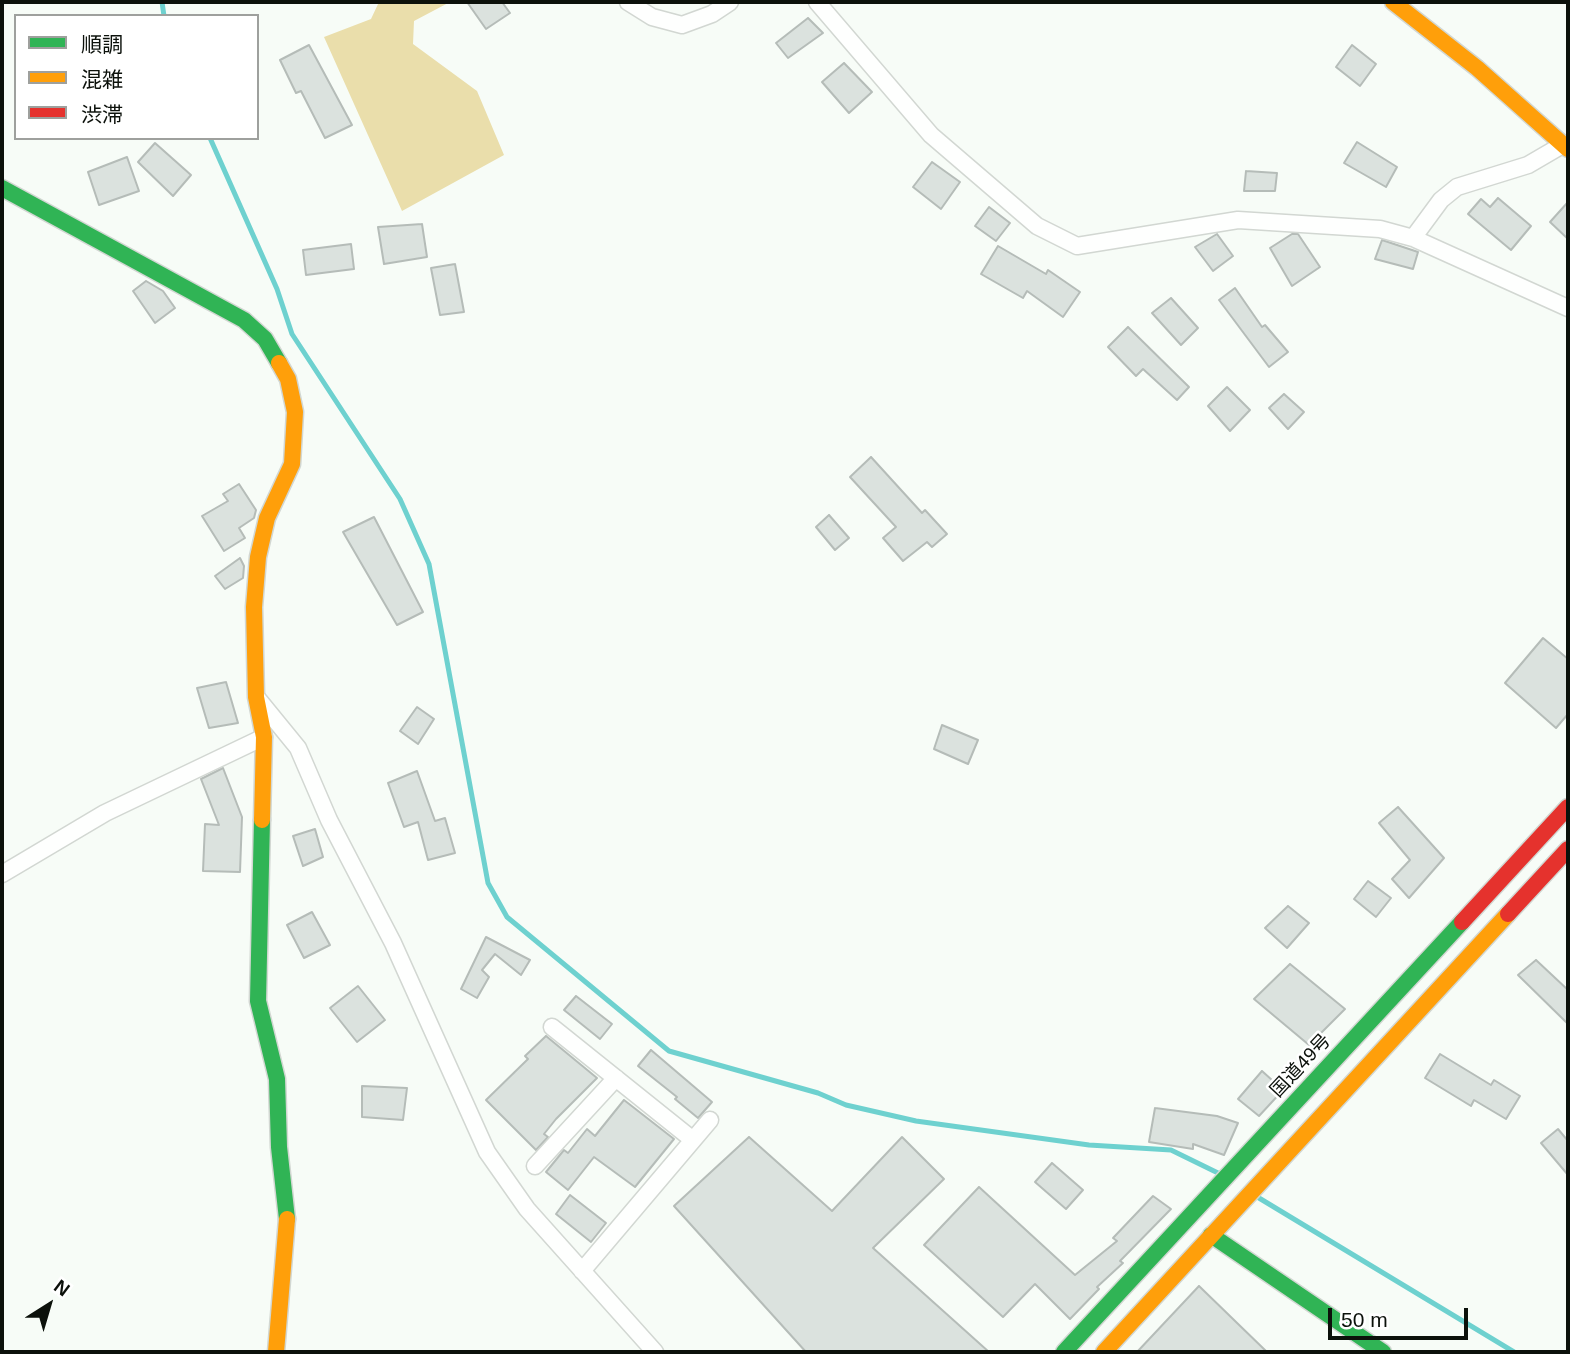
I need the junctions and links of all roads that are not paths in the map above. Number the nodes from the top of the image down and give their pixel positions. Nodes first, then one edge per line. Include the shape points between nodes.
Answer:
1 (628, 2) edge
2 (730, 2) edge
3 (817, 2) edge
4 (1393, 2) edge
5 (1566, 146) edge
6 (2, 188) edge
7 (1413, 237) junction
8 (1568, 308) edge
9 (256, 697) junction
10 (264, 737) junction
11 (1568, 807) edge
12 (1568, 849) edge
13 (2, 874) edge
14 (552, 1027) dead end
15 (616, 1078) junction
16 (710, 1120) dead end
17 (693, 1140) junction
18 (535, 1166) dead end
19 (1211, 1235) junction
20 (582, 1271) junction
21 (276, 1352) edge
22 (654, 1352) edge
23 (1064, 1352) edge
24 (1104, 1352) edge
25 (1383, 1352) edge

1 - 2 street via 652,17 682,25
3 - 7 street via 931,135 1037,226 1077,246 1238,220 1380,229
4 - 5 main road
5 - 7 street via 1457,187 1434,207
6 - 9 main road via 244,320 265,339 288,379 296,438 292,464 267,518 258,556
7 - 8 street
9 - 10 main road
9 - 20 street via 298,748 487,1152 527,1209
10 - 13 street via 105,813
10 - 21 main road via 258,1001 277,1079 288,1229
11 - 23 main road, 国道49号
12 - 19 main road
14 - 15 street
15 - 17 street
15 - 18 street
16 - 17 street
17 - 20 street
19 - 24 main road
19 - 25 main road
20 - 22 street

